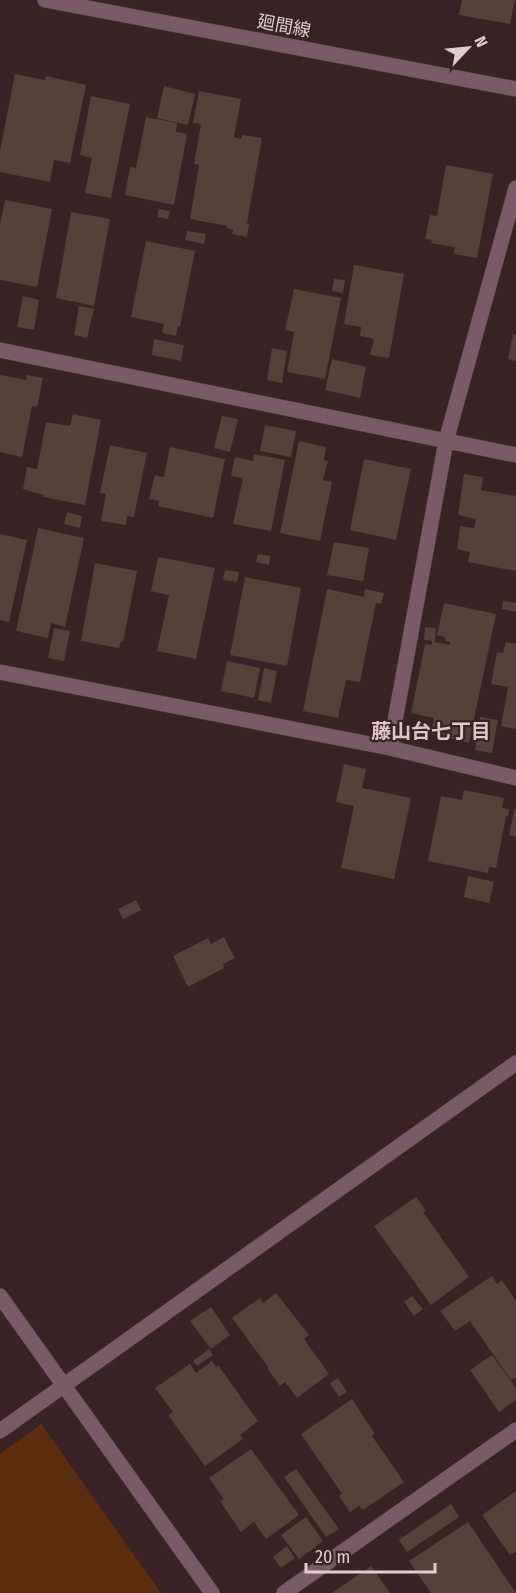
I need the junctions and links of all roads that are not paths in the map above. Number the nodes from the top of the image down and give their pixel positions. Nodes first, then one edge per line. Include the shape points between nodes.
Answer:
1 (45, 0) edge
2 (516, 89) edge
3 (516, 188) edge
4 (0, 350) edge
5 (446, 441) junction
6 (516, 455) edge
7 (0, 672) edge
8 (390, 748) junction
9 (516, 778) edge
10 (516, 1063) edge
11 (0, 1296) edge
12 (64, 1386) junction
13 (516, 1430) edge
14 (0, 1431) edge
15 (212, 1593) edge
16 (284, 1593) edge

1 - 2 street, 廻間線
3 - 5 street
4 - 5 street
5 - 6 street
5 - 8 street
7 - 8 street
8 - 9 street
10 - 12 street
11 - 12 street
12 - 14 street
12 - 15 street
13 - 16 street

